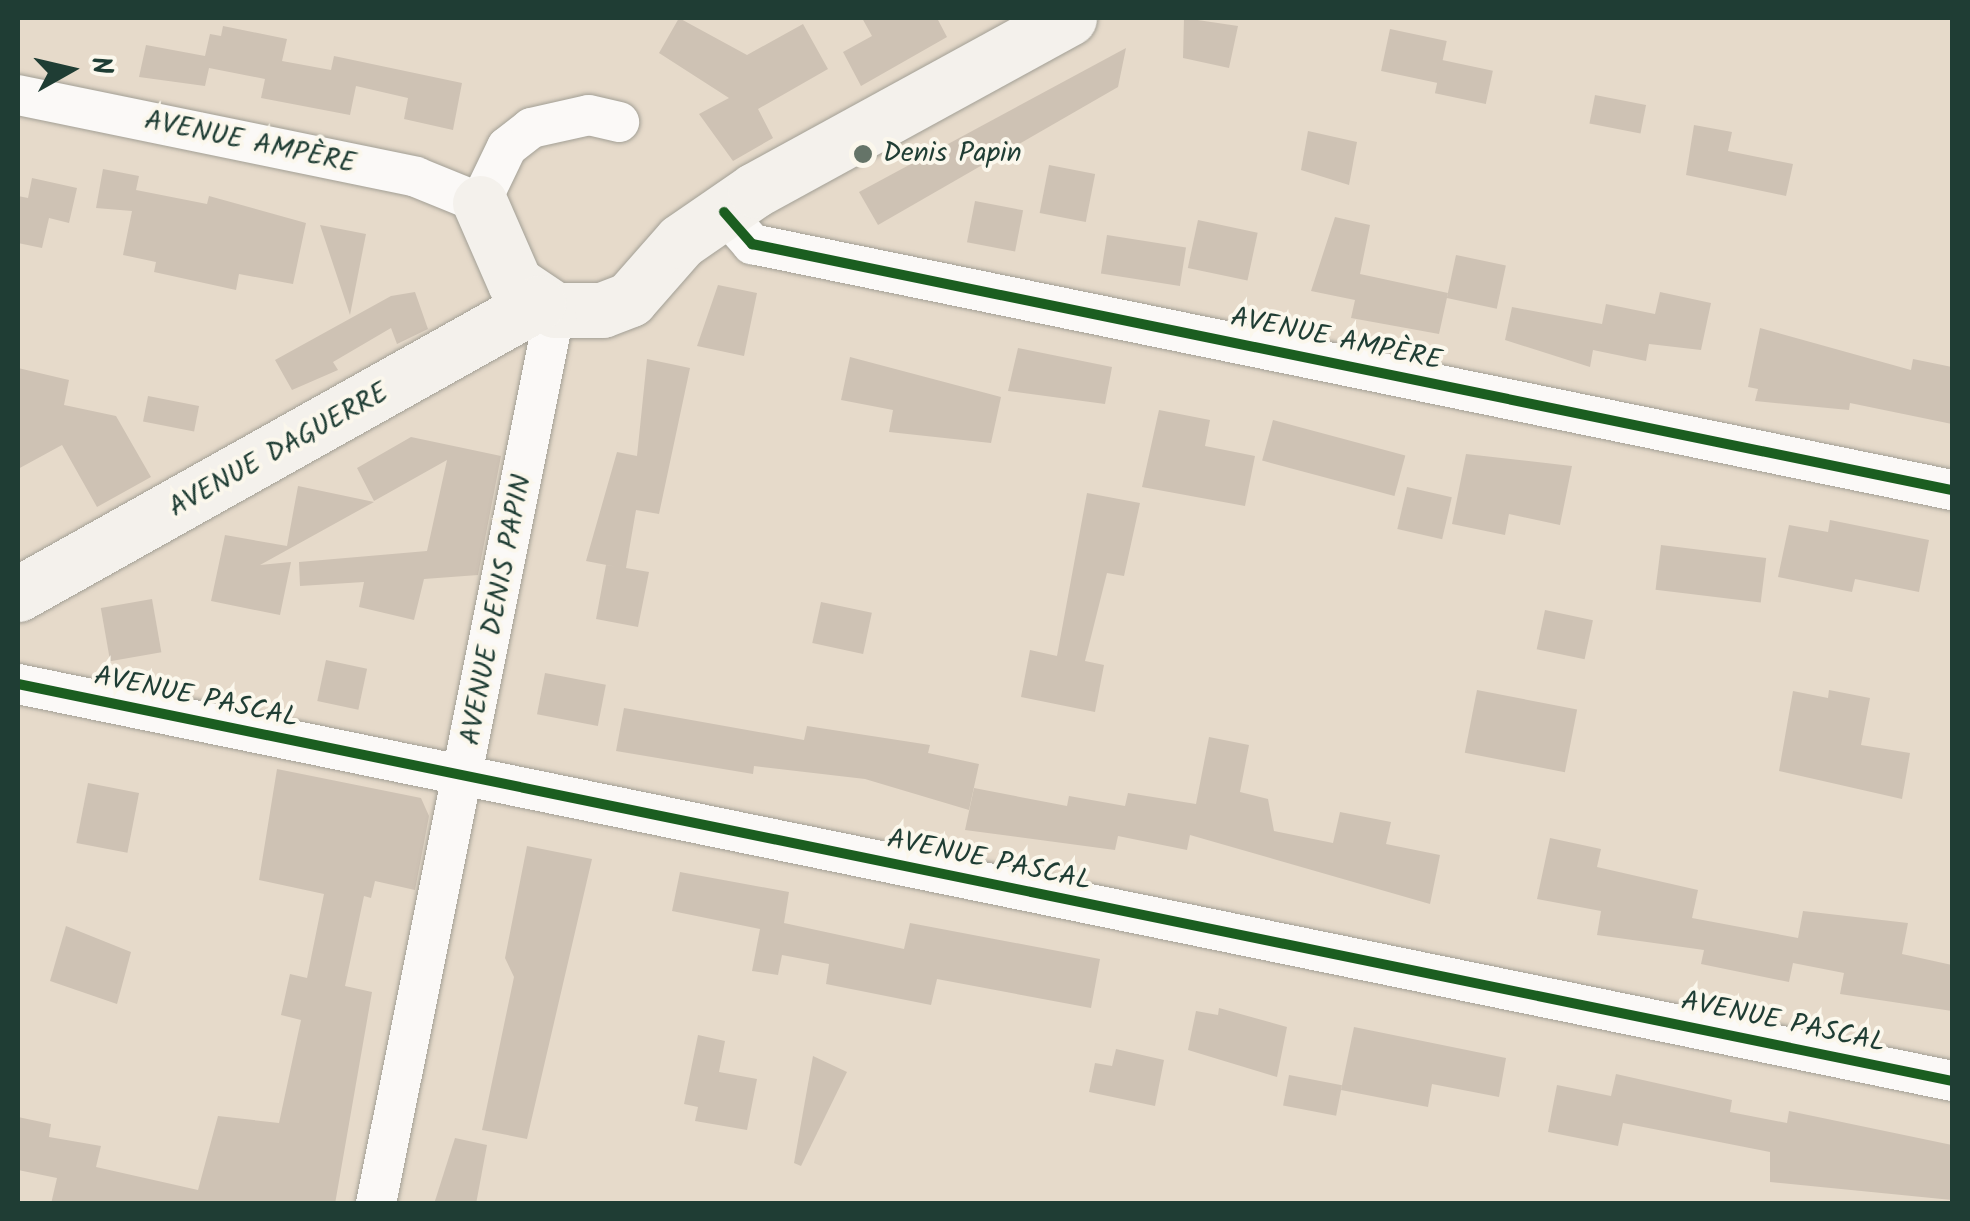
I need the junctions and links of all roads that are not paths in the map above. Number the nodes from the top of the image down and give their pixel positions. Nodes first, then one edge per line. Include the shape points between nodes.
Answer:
1 (1069, 18) edge
2 (18, 95) edge
3 (619, 122) dead end
4 (480, 203) junction
5 (703, 226) junction
6 (546, 306) junction
7 (1952, 490) edge
8 (18, 594) edge
9 (18, 684) edge
10 (463, 776) junction
11 (1952, 1081) edge
12 (376, 1204) edge

1 - 5 street
2 - 4 street, AVENUE AMPÈRE via 416,177
3 - 4 street via 559,116 531,128 507,147
4 - 6 street via 497,257
5 - 6 street via 630,299 602,310
5 - 7 street, AVENUE AMPÈRE via 752,244
6 - 8 street, AVENUE DAGUERRE
6 - 10 street, AVENUE DENIS PAPIN
9 - 10 street, AVENUE PASCAL
10 - 11 street, AVENUE PASCAL
10 - 12 street, AVENUE DENIS PAPIN

